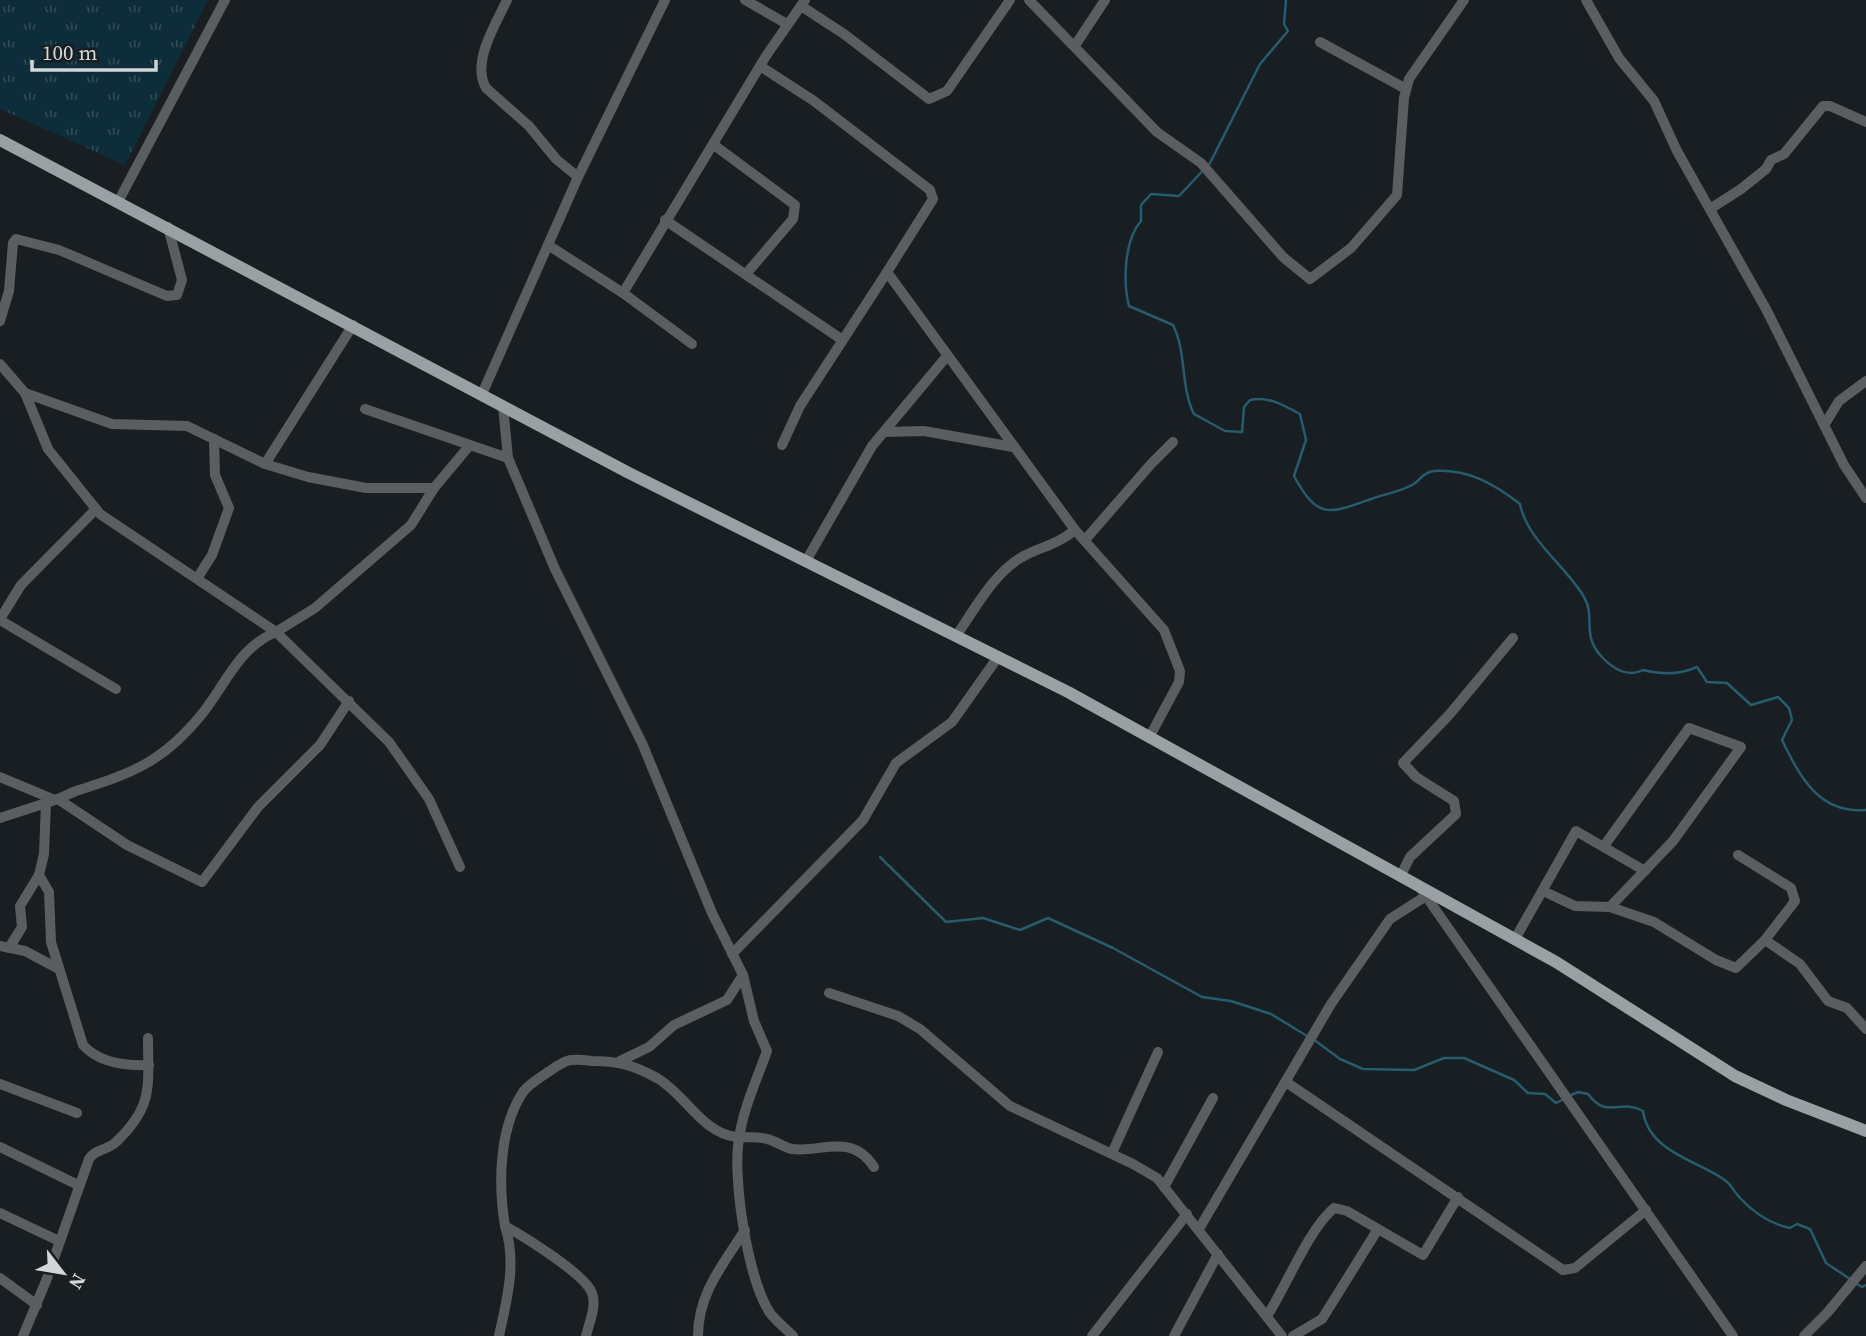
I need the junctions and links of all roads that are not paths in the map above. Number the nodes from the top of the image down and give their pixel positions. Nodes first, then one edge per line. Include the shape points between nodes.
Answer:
1 (225, 0) edge
2 (507, 0) edge
3 (665, 0) edge
4 (745, 0) edge
5 (1010, 0) edge
6 (1030, 0) edge
7 (1105, 0) edge
8 (1464, 0) edge
9 (1586, 0) edge
10 (803, 3) edge
11 (787, 24) junction
12 (1321, 42) dead end
13 (1076, 44) junction
14 (760, 66) junction
15 (1406, 89) junction
16 (1866, 122) edge
17 (0, 140) edge
18 (714, 145) junction
19 (578, 177) junction
20 (119, 200) junction
21 (1710, 208) junction
22 (665, 220) junction
23 (167, 226) junction
24 (548, 245) junction
25 (887, 272) junction
26 (747, 274) junction
27 (623, 293) junction
28 (0, 321) edge
29 (353, 326) junction
30 (841, 339) junction
31 (692, 344) dead end
32 (947, 356) junction
33 (0, 364) edge
34 (1866, 381) edge
35 (25, 393) junction
36 (482, 394) junction
37 (503, 405) junction
38 (365, 409) dead end
39 (1825, 424) junction
40 (884, 432) junction
41 (214, 439) junction
42 (1174, 442) dead end
43 (470, 445) junction
44 (782, 445) dead end
45 (1014, 447) junction
46 (508, 458) junction
47 (265, 464) junction
48 (434, 488) junction
49 (1866, 498) edge
50 (96, 509) junction
51 (1074, 530) junction
52 (1085, 540) junction
53 (806, 561) junction
54 (198, 577) junction
55 (0, 619) edge
56 (276, 632) junction
57 (956, 636) junction
58 (1513, 638) dead end
59 (998, 657) junction
60 (116, 689) dead end
61 (349, 701) junction
62 (1150, 736) junction
63 (0, 777) edge
64 (53, 801) junction
65 (0, 818) edge
66 (1604, 846) junction
67 (1738, 855) dead end
68 (460, 867) dead end
69 (1645, 871) junction
70 (38, 875) junction
71 (1401, 875) junction
72 (1416, 883) junction
73 (1543, 891) junction
74 (1426, 897) junction
75 (1610, 906) junction
76 (1515, 939) junction
77 (1765, 940) junction
78 (4, 947) edge
79 (732, 954) junction
80 (59, 969) junction
81 (743, 975) junction
82 (829, 993) dead end
83 (1866, 1029) edge
84 (148, 1038) dead end
85 (1158, 1052) dead end
86 (620, 1061) junction
87 (149, 1065) junction
88 (1286, 1082) junction
89 (0, 1084) edge
90 (1213, 1098) dead end
91 (77, 1113) dead end
92 (1866, 1131) edge
93 (739, 1138) junction
94 (0, 1147) edge
95 (1112, 1153) junction
96 (874, 1167) dead end
97 (78, 1185) junction
98 (1164, 1187) junction
99 (1458, 1197) junction
100 (1646, 1210) junction
101 (0, 1213) edge
102 (1187, 1214) junction
103 (505, 1226) junction
104 (1199, 1229) junction
105 (1378, 1229) junction
106 (745, 1230) junction
107 (59, 1241) junction
108 (1218, 1254) junction
109 (1866, 1266) edge
110 (0, 1278) edge
111 (37, 1305) junction
112 (1267, 1316) junction
113 (23, 1336) edge
114 (499, 1336) edge
115 (586, 1336) edge
116 (698, 1336) edge
117 (793, 1336) edge
118 (1092, 1336) edge
119 (1174, 1336) edge
120 (1282, 1336) edge
121 (1293, 1336) edge
122 (1734, 1336) edge
123 (1804, 1336) edge

1 - 20 street
2 - 19 street via 487,45 481,80
3 - 19 street
4 - 11 street
5 - 10 street via 947,91 929,99
6 - 13 street
7 - 13 street
8 - 15 street via 1422,57
9 - 21 street via 1619,58 1654,101 1676,151
10 - 11 street
11 - 14 street
12 - 15 street
13 - 15 street via 1157,132 1201,163 1283,257 1310,279 1351,248 1397,195
14 - 18 street
14 - 25 street via 814,101 930,190 933,199
16 - 21 street via 1823,106 1784,154
17 - 20 main road
18 - 22 street
18 - 26 street via 795,205 793,219
19 - 24 street
20 - 23 main road
21 - 39 street
22 - 26 street
22 - 27 street
23 - 28 street via 182,280 177,295 167,296 58,250 16,239
23 - 29 main road
24 - 27 street
24 - 36 street
25 - 30 street
25 - 32 street
26 - 30 street
27 - 31 street
29 - 36 main road
29 - 47 street
30 - 44 street
32 - 40 street
32 - 45 street
33 - 35 street
34 - 39 street via 1839,401
35 - 41 street via 112,424 175,423
35 - 50 street via 48,449
36 - 37 main road
37 - 46 street
37 - 53 main road
38 - 43 street
39 - 49 street
40 - 45 street via 925,431
40 - 53 street
41 - 47 street
41 - 54 street via 215,475 229,508 212,555
42 - 52 street
43 - 46 street
43 - 48 street
45 - 51 street
46 - 79 street via 555,569 642,743
47 - 48 street via 356,487
48 - 56 street via 411,526 316,608
50 - 54 street via 138,542
50 - 55 street via 21,585
51 - 52 street
51 - 57 street via 1006,571 989,587
52 - 62 street via 1164,630 1180,671 1179,682
53 - 57 main road
54 - 56 street
55 - 60 street
56 - 61 street
56 - 64 street via 246,652 202,714 153,762
57 - 59 main road
58 - 71 street via 1403,763 1454,801 1456,814 1410,857
59 - 62 main road
59 - 79 street via 952,722 896,763 863,820
61 - 64 street via 320,745 258,807 202,882
61 - 68 street via 415,776
62 - 71 main road
63 - 64 street
64 - 65 street
64 - 70 street
66 - 69 street
66 - 69 street via 1689,728 1741,747 1673,841
66 - 73 street via 1576,831
67 - 77 street via 1794,894 1795,901
69 - 75 street
70 - 78 street via 20,906 22,927
70 - 80 street via 49,892 51,942
71 - 72 main road
72 - 74 street
72 - 76 main road
73 - 75 street via 1575,906
73 - 76 street
74 - 88 street via 1390,919 1331,1004
74 - 100 street
75 - 77 street via 1654,922 1733,968
76 - 92 main road via 1735,1076
77 - 83 street via 1800,964 1828,1000 1847,1008
78 - 80 street via 25,951
79 - 81 street
80 - 87 street via 86,1048 115,1063
81 - 86 street via 727,1000 674,1024 649,1047
81 - 93 street via 754,1021 768,1052
82 - 95 street via 898,1016 920,1029 1010,1106
84 - 87 street
85 - 95 street
86 - 93 street via 658,1079 720,1133
86 - 103 street via 569,1059 524,1090 504,1139
87 - 97 street via 146,1103 114,1144 92,1154
88 - 99 street
88 - 104 street
89 - 91 street
90 - 98 street
93 - 96 street via 754,1136 798,1149 832,1144 869,1160
93 - 106 street via 736,1179
94 - 97 street
95 - 98 street via 1157,1178
97 - 107 street
98 - 102 street
99 - 100 street via 1570,1271
99 - 105 street via 1423,1255
100 - 122 street
101 - 107 street
102 - 104 street
102 - 118 street
103 - 114 street via 511,1243 511,1283
103 - 115 street via 590,1288 594,1303
104 - 108 street
105 - 112 street via 1334,1208 1321,1222
105 - 121 street via 1322,1319
106 - 116 street via 704,1294 698,1311
106 - 117 street via 770,1312
107 - 111 street
108 - 112 street
108 - 119 street
109 - 123 street
110 - 111 street
111 - 113 street
112 - 120 street

